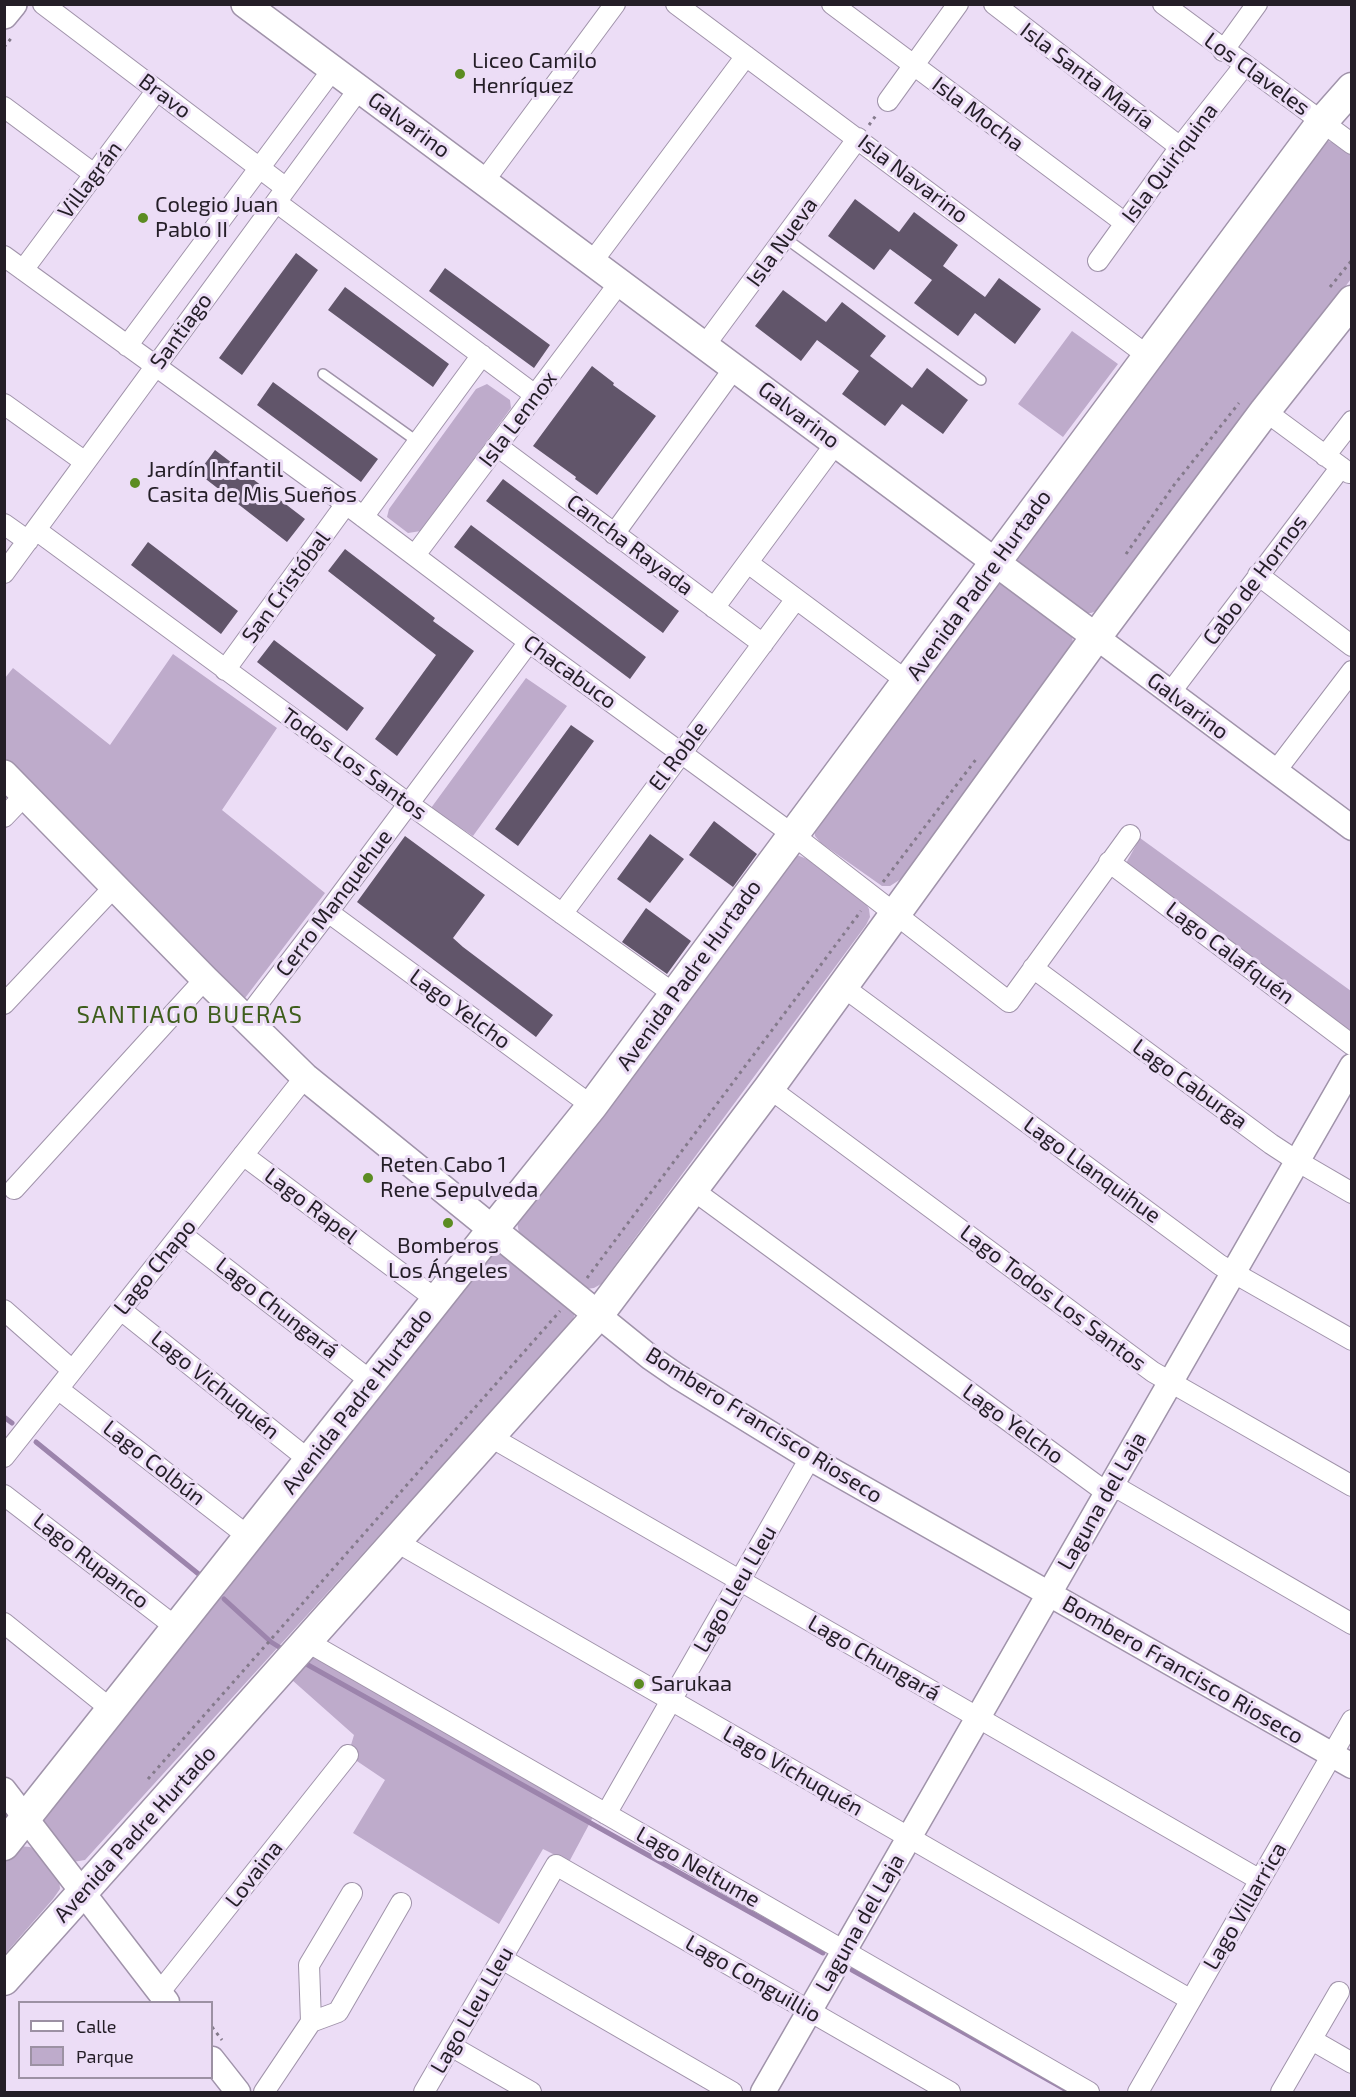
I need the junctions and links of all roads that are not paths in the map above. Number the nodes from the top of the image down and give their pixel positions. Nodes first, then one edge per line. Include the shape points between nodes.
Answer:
1 (13, 4) edge
2 (43, 4) edge
3 (245, 4) edge
4 (615, 4) edge
5 (676, 4) edge
6 (832, 4) edge
7 (957, 4) edge
8 (994, 4) edge
9 (1163, 4) edge
10 (1257, 4) edge
11 (4, 15) edge
12 (1223, 51) junction
13 (746, 56) junction
14 (913, 65) junction
15 (1244, 66) junction
16 (333, 69) junction
17 (1352, 88) edge
18 (359, 89) junction
19 (157, 90) junction
20 (888, 101) road end
21 (4, 107) edge
22 (1322, 122) junction
23 (858, 138) junction
24 (1352, 144) edge
25 (1180, 147) junction
26 (259, 168) junction
27 (94, 174) junction
28 (484, 181) junction
29 (281, 195) junction
30 (1125, 224) junction
31 (785, 238) junction
32 (4, 256) edge
33 (1098, 261) dead end
34 (592, 262) junction
35 (23, 270) junction
36 (620, 282) junction
37 (1340, 294) edge
38 (705, 345) junction
39 (127, 346) junction
40 (482, 355) junction
41 (1148, 356) junction
42 (154, 367) junction
43 (735, 367) junction
44 (323, 374) dead end
45 (981, 380) dead end
46 (535, 395) junction
47 (4, 404) edge
48 (1253, 406) junction
49 (1352, 421) edge
50 (418, 442) junction
51 (836, 443) junction
52 (497, 446) junction
53 (85, 462) junction
54 (1339, 466) edge
55 (346, 504) junction
56 (363, 517) junction
57 (4, 524) edge
58 (614, 534) junction
59 (32, 536) junction
60 (415, 555) junction
61 (994, 562) junction
62 (748, 563) junction
63 (4, 573) edge
64 (1258, 575) junction
65 (796, 599) junction
66 (714, 608) junction
67 (1096, 637) junction
68 (529, 642) junction
69 (763, 644) junction
70 (1352, 646) edge
71 (225, 670) junction
72 (1352, 671) edge
73 (908, 682) junction
74 (1170, 693) junction
75 (681, 753) junction
76 (1275, 772) junction
77 (4, 774) edge
78 (25, 795) junction
79 (409, 804) junction
80 (4, 817) edge
81 (1352, 828) edge
82 (792, 834) junction
83 (1130, 835) dead end
84 (1109, 862) junction
85 (114, 886) junction
86 (883, 905) junction
87 (328, 912) junction
88 (562, 914) junction
89 (1033, 968) junction
90 (205, 979) junction
91 (842, 986) junction
92 (674, 994) junction
93 (4, 1004) edge
94 (246, 1019) junction
95 (1352, 1045) edge
96 (1352, 1066) edge
97 (305, 1077) junction
98 (769, 1088) junction
99 (592, 1106) junction
100 (243, 1155) junction
101 (1297, 1161) junction
102 (14, 1190) dead end
103 (693, 1190) junction
104 (1352, 1193) edge
105 (492, 1229) junction
106 (181, 1234) junction
107 (1233, 1272) junction
108 (437, 1300) junction
109 (4, 1310) edge
110 (121, 1310) junction
111 (598, 1315) junction
112 (1352, 1340) edge
113 (72, 1370) junction
114 (372, 1382) junction
115 (1170, 1382) junction
116 (58, 1389) junction
117 (489, 1436) junction
118 (4, 1457) edge
119 (810, 1458) junction
120 (309, 1460) junction
121 (1352, 1486) edge
122 (1108, 1490) junction
123 (4, 1495) edge
124 (249, 1537) junction
125 (395, 1541) junction
126 (740, 1580) junction
127 (1049, 1594) junction
128 (4, 1623) edge
129 (1352, 1624) edge
130 (177, 1628) junction
131 (306, 1641) junction
132 (671, 1700) junction
133 (112, 1710) junction
134 (978, 1718) junction
135 (1352, 1720) edge
136 (348, 1755) dead end
137 (1342, 1760) edge
138 (4, 1790) edge
139 (606, 1814) junction
140 (26, 1818) junction
141 (909, 1838) junction
142 (4, 1845) edge
143 (556, 1865) joint
144 (1260, 1880) junction
145 (83, 1893) junction
146 (352, 1893) dead end
147 (401, 1903) dead end
148 (844, 1951) junction
149 (502, 1959) junction
150 (4, 1980) edge
151 (1339, 1992) dead end
152 (163, 1998) edge
153 (1191, 2000) junction
154 (809, 2012) junction
155 (311, 2022) junction
156 (1312, 2040) junction
157 (451, 2046) junction
158 (213, 2060) edge
159 (1352, 2063) edge
160 (238, 2092) edge
161 (264, 2092) edge
162 (424, 2092) edge
163 (531, 2092) edge
164 (732, 2092) edge
165 (763, 2092) edge
166 (950, 2092) edge
167 (1089, 2092) edge
168 (1138, 2092) edge
169 (1281, 2092) edge

1 - 11 main road
2 - 19 street, Bravo
3 - 16 main road, Galvarino
4 - 28 street
5 - 13 street, Isla Navarino
6 - 14 street, Isla Mocha
7 - 14 street
8 - 25 street, Isla Santa María
9 - 12 street, Los Claveles
10 - 12 street
12 - 15 street, Los Claveles
13 - 23 street, Isla Navarino
13 - 34 street
14 - 20 street
14 - 30 street, Isla Mocha
15 - 22 street, Los Claveles
15 - 25 street, Isla Quiriquina
16 - 18 main road, Galvarino
16 - 26 street, Santiago
17 - 22 main road, Avenida Padre Hurtado
18 - 28 main road, Galvarino
18 - 29 street, Santiago
19 - 26 street, Bravo
19 - 27 street, Villagrán
21 - 27 street
22 - 24 street, Los Claveles
22 - 41 main road, Avenida Padre Hurtado
23 - 31 street, Isla Nueva
23 - 41 street, Isla Navarino
25 - 30 street, Isla Quiriquina
26 - 29 street, Bravo
26 - 39 street, Santiago
27 - 35 street, Villagrán
28 - 34 main road, Galvarino
29 - 40 street
29 - 42 street, Santiago
30 - 33 street, Isla Quiriquina
31 - 38 street, Isla Nueva
31 - 45 lane
32 - 35 street, Chacabuco
34 - 36 main road, Galvarino
35 - 39 street, Chacabuco
36 - 38 main road, Galvarino
36 - 46 street, Isla Lennox
37 - 48 main road, Avenida Padre Hurtado
38 - 43 main road, Galvarino
39 - 42 street, Chacabuco
40 - 46 street
40 - 50 street
41 - 61 main road, Avenida Padre Hurtado
42 - 53 street, Santiago
42 - 55 street, Chacabuco
43 - 51 main road, Galvarino
43 - 58 street
44 - 50 lane
46 - 52 street, Isla Lennox
47 - 53 street
48 - 54 street
48 - 67 main road, Avenida Padre Hurtado
49 - 54 street, Cabo de Hornos
50 - 56 street
51 - 61 main road, Galvarino
51 - 62 street
52 - 58 street, Cancha Rayada
52 - 60 street, Isla Lennox
53 - 59 street, Santiago
54 - 64 street, Cabo de Hornos
55 - 56 street, Chacabuco
55 - 71 street, San Cristóbal
56 - 60 street, Chacabuco
57 - 59 street, Todos Los Santos
58 - 66 street, Cancha Rayada
59 - 63 street, Santiago
59 - 71 street, Todos Los Santos
60 - 68 street, Chacabuco
61 - 67 main road, Galvarino
61 - 73 main road, Avenida Padre Hurtado
62 - 65 street
62 - 66 street
64 - 70 street
64 - 74 street, Cabo de Hornos
65 - 69 street, El Roble
65 - 73 street
66 - 69 street, Cancha Rayada
67 - 74 street, Galvarino
67 - 86 main road, Avenida Padre Hurtado
68 - 75 street, Chacabuco
68 - 79 street, Cerro Manquehue
69 - 75 street, El Roble
71 - 79 street, Todos Los Santos
72 - 76 street
73 - 82 main road, Avenida Padre Hurtado
74 - 76 street, Galvarino
75 - 82 street, Chacabuco
75 - 88 street, El Roble
76 - 81 street, Galvarino
77 - 78 main road, Bombero Francisco Rioseco
78 - 80 street
78 - 85 main road, Bombero Francisco Rioseco
79 - 87 street, Cerro Manquehue
79 - 88 street, Todos Los Santos
82 - 86 street, Chacabuco
82 - 92 main road, Avenida Padre Hurtado
83 - 84 street
84 - 89 street
84 - 95 street, Lago Calafquén
85 - 90 main road, Bombero Francisco Rioseco
85 - 93 street
86 - 89 street, Chacabuco via 1009,1002
86 - 91 main road, Avenida Padre Hurtado
87 - 94 street, Cerro Manquehue
87 - 99 street, Lago Yelcho
88 - 92 street, Todos Los Santos
89 - 101 street, Lago Caburga
90 - 94 main road, Bombero Francisco Rioseco
90 - 102 street
91 - 98 main road, Avenida Padre Hurtado
91 - 107 street, Lago Llanquihue
92 - 99 main road, Avenida Padre Hurtado
94 - 97 main road, Bombero Francisco Rioseco
96 - 101 street, Laguna del Laja
97 - 100 street, Lago Chapo
97 - 105 main road, Bombero Francisco Rioseco
98 - 103 main road, Avenida Padre Hurtado
98 - 115 street, Lago Todos Los Santos
99 - 105 main road, Avenida Padre Hurtado
100 - 106 street, Lago Chapo
100 - 108 street, Lago Rapel
101 - 104 street, Lago Caburga
101 - 107 street, Laguna del Laja
103 - 111 main road, Avenida Padre Hurtado
103 - 122 street, Lago Yelcho
105 - 108 main road, Avenida Padre Hurtado
105 - 111 main road, Bombero Francisco Rioseco
106 - 110 street, Lago Chapo
106 - 114 street, Lago Chungará
107 - 112 street, Lago Llanquihue
107 - 115 street, Laguna del Laja
108 - 114 main road, Avenida Padre Hurtado
109 - 113 street
110 - 113 street, Lago Chapo
110 - 120 street, Lago Vichuquén
111 - 117 main road, Avenida Padre Hurtado
111 - 119 street, Bombero Francisco Rioseco via 677,1377
113 - 116 street, Lago Chapo
114 - 120 main road, Avenida Padre Hurtado
115 - 121 street, Lago Todos Los Santos
115 - 122 street, Laguna del Laja
116 - 118 street, Lago Chapo
116 - 124 street, Lago Colbún
117 - 125 main road, Avenida Padre Hurtado
117 - 126 street, Lago Chungará
119 - 126 street, Lago Lleu Lleu
119 - 127 street, Bombero Francisco Rioseco
120 - 124 main road, Avenida Padre Hurtado
122 - 127 street, Laguna del Laja
122 - 129 street, Lago Yelcho via 1120,1490
123 - 130 street, Lago Rupanco
124 - 130 main road, Avenida Padre Hurtado
125 - 131 main road, Avenida Padre Hurtado
125 - 132 street, Lago Vichuquén
126 - 132 street, Lago Lleu Lleu
126 - 134 street, Lago Chungará
127 - 134 street, Laguna del Laja
127 - 137 street, Bombero Francisco Rioseco
128 - 133 street
130 - 133 main road, Avenida Padre Hurtado
131 - 139 street, Lago Neltume
131 - 145 main road, Avenida Padre Hurtado
132 - 139 street, Lago Lleu Lleu
132 - 141 street, Lago Vichuquén
133 - 140 main road, Avenida Padre Hurtado
134 - 141 street, Laguna del Laja
134 - 144 street, Lago Chungará
135 - 137 street, Lago Villarrica
136 - 152 street, Lovaina
137 - 144 street, Lago Villarrica
138 - 140 street
139 - 148 street, Lago Neltume
140 - 142 main road, Avenida Padre Hurtado
140 - 145 street
141 - 148 street, Laguna del Laja
141 - 153 street, Lago Vichuquén
143 - 149 street, Lago Lleu Lleu
143 - 154 street, Lago Conguillio
144 - 153 street, Lago Villarrica
145 - 150 main road, Avenida Padre Hurtado
145 - 152 street
146 - 155 street via 309,1965
147 - 155 street via 338,2012
148 - 154 street, Laguna del Laja
148 - 167 street, Lago Neltume
149 - 157 street, Lago Lleu Lleu
149 - 164 street
151 - 156 street
153 - 168 street, Lago Villarrica
154 - 165 street, Laguna del Laja
154 - 166 street, Lago Conguillio
155 - 161 street
156 - 159 street
156 - 169 street
157 - 162 street, Lago Lleu Lleu
157 - 163 street
158 - 160 street

